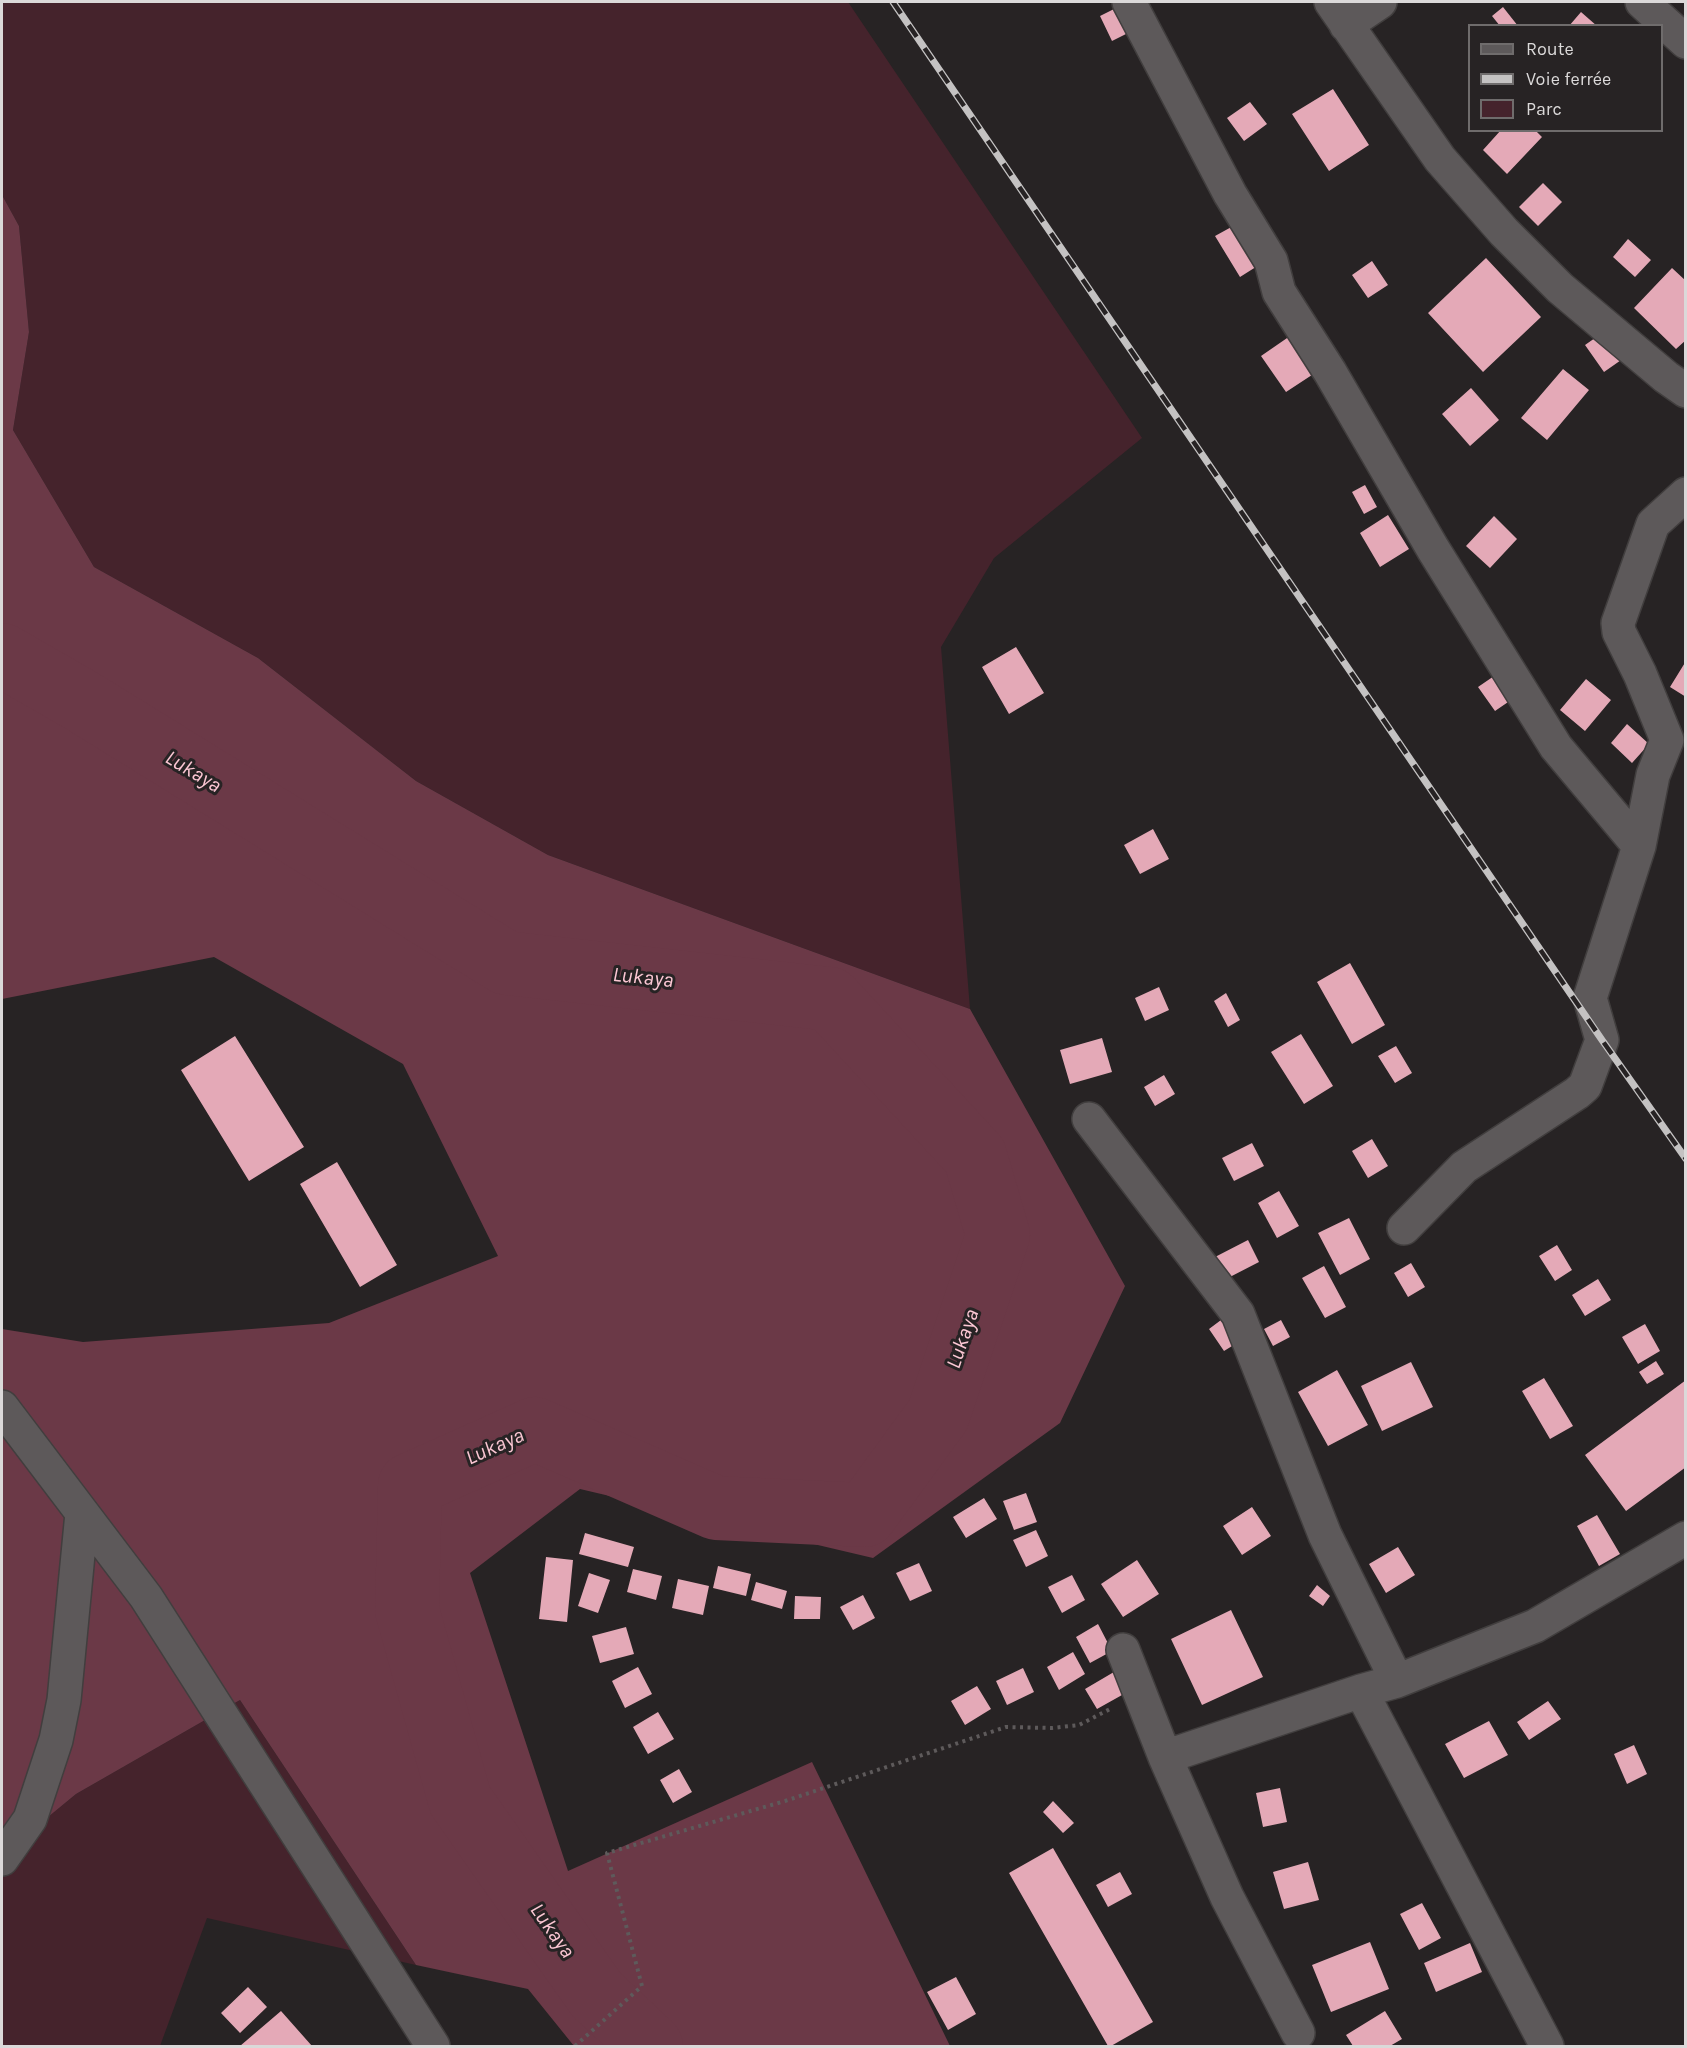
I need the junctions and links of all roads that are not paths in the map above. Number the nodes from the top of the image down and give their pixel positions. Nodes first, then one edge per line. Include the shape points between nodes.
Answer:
1 (1129, 2) edge
2 (1380, 2) edge
3 (1642, 2) edge
4 (1339, 13) edge
5 (1686, 42) edge
6 (1686, 391) edge
7 (1686, 494) edge
8 (1639, 846) junction
9 (1089, 1119) dead end
10 (1404, 1228) dead end
11 (2, 1407) edge
12 (82, 1513) junction
13 (1686, 1538) edge
14 (1123, 1650) dead end
15 (1397, 1681) junction
16 (1361, 1691) junction
17 (1165, 1757) junction
18 (2, 1860) edge
19 (1298, 2033) dead end
20 (433, 2046) edge
21 (1547, 2046) edge

1 - 8 street via 1230,194 1271,261 1279,291 1433,549 1556,747
2 - 4 street
3 - 5 street
4 - 6 street via 1440,159 1504,232 1560,288
7 - 8 street via 1653,524 1618,623 1667,740 1653,775
8 - 10 street via 1590,998 1602,1040 1585,1086 1464,1167
9 - 15 street via 1238,1314 1325,1535
11 - 12 street
12 - 18 street via 64,1700 56,1740 30,1819
12 - 20 street via 146,1597
13 - 15 street via 1535,1626
14 - 17 street
15 - 16 street
16 - 17 street
16 - 21 street
17 - 19 street via 1227,1897

